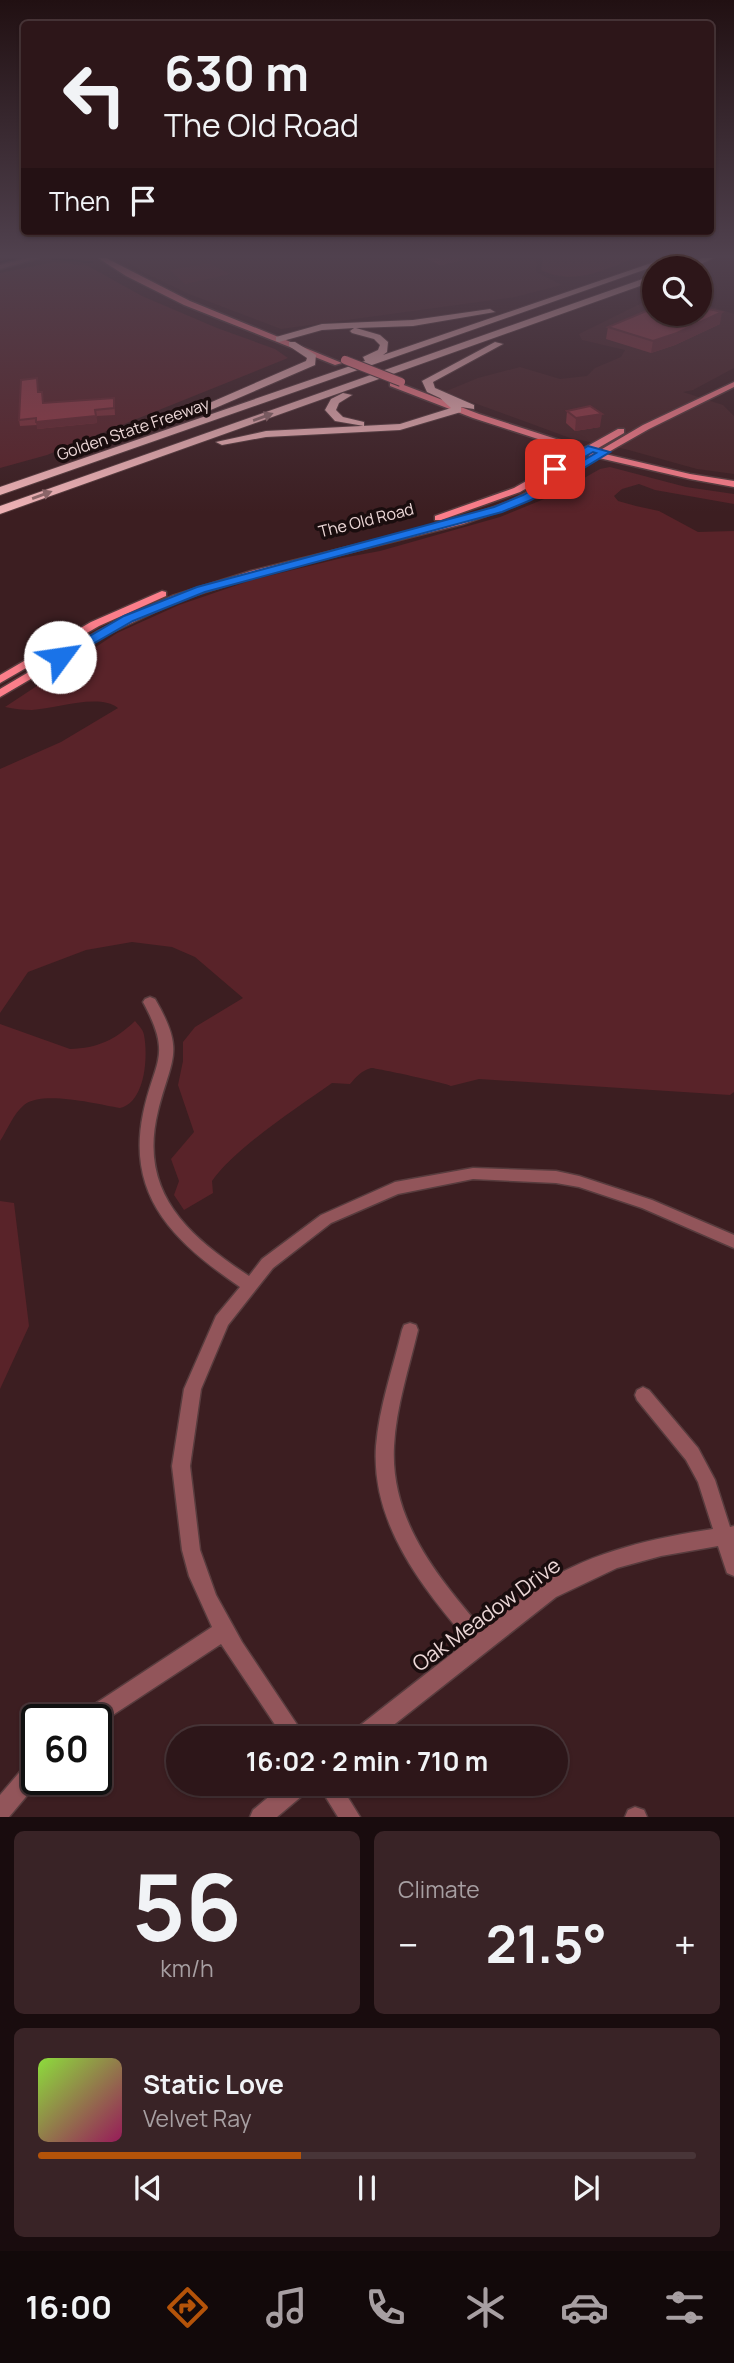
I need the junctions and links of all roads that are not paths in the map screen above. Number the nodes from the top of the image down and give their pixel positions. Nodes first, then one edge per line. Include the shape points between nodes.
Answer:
1 (291, 343) edge
2 (294, 343) edge
3 (384, 343) edge
4 (429, 343) edge
5 (486, 343) edge
6 (503, 343) edge
7 (734, 375) edge
8 (394, 380) junction
9 (734, 384) edge
10 (442, 400) junction
11 (470, 407) junction
12 (236, 410) junction
13 (457, 410) junction
14 (594, 452) junction
15 (62, 470) junction
16 (734, 479) edge
17 (83, 481) junction
18 (734, 484) edge
19 (0, 491) edge
20 (0, 510) edge
21 (0, 680) edge
22 (0, 694) edge
23 (150, 1002) dead end
24 (734, 1242) edge
25 (247, 1283) junction
26 (410, 1329) dead end
27 (643, 1395) dead end
28 (730, 1535) edge
29 (734, 1567) edge
30 (224, 1631) junction
31 (482, 1643) junction
32 (112, 1704) edge
33 (288, 1726) edge
34 (375, 1726) edge
35 (21, 1787) edge
36 (286, 1796) edge
37 (336, 1796) edge
38 (0, 1811) edge
39 (260, 1817) edge
40 (350, 1817) edge

1 - 15 highway via 312,357 311,363
2 - 8 main road, bridge
3 - 12 highway via 385,348 368,359
4 - 12 highway, Golden State Freeway
5 - 8 highway, Golden State Freeway
6 - 11 highway via 427,381 431,390
7 - 14 main road, The Old Road via 642,419
8 - 10 main road
8 - 10 highway via 334,401 332,414 350,423 388,425 440,410
17 -> 8 highway, Golden State Freeway
9 - 14 main road, The Old Road
10 - 11 main road
10 - 13 highway via 455,404
11 - 14 main road
12 - 15 highway, Golden State Freeway
13 - 14 main road via 518,433
13 - 17 highway via 399,427 244,436
14 - 16 main road
14 - 18 main road via 659,471
14 - 21 main road, The Old Road via 465,510 222,573 165,593 95,624
14 - 22 main road, The Old Road via 527,498 481,516 255,573 176,598 102,633
15 - 19 highway, Golden State Freeway
20 -> 17 highway, Golden State Freeway
23 - 25 street via 167,1042 166,1068 151,1111 147,1169 171,1222 204,1255
24 - 25 street via 589,1184 525,1175 451,1176 382,1194 324,1220
25 - 30 street via 215,1331 199,1369 179,1457 191,1552
26 - 31 street via 385,1448 388,1486 397,1522 413,1555
27 - 28 street via 692,1454
28 - 29 street
28 - 31 street, Oak Meadow Drive via 632,1552 582,1571
30 - 32 street
30 - 33 street
31 - 34 street, Oak Meadow Drive
35 - 38 street
36 - 39 street
37 - 40 street

